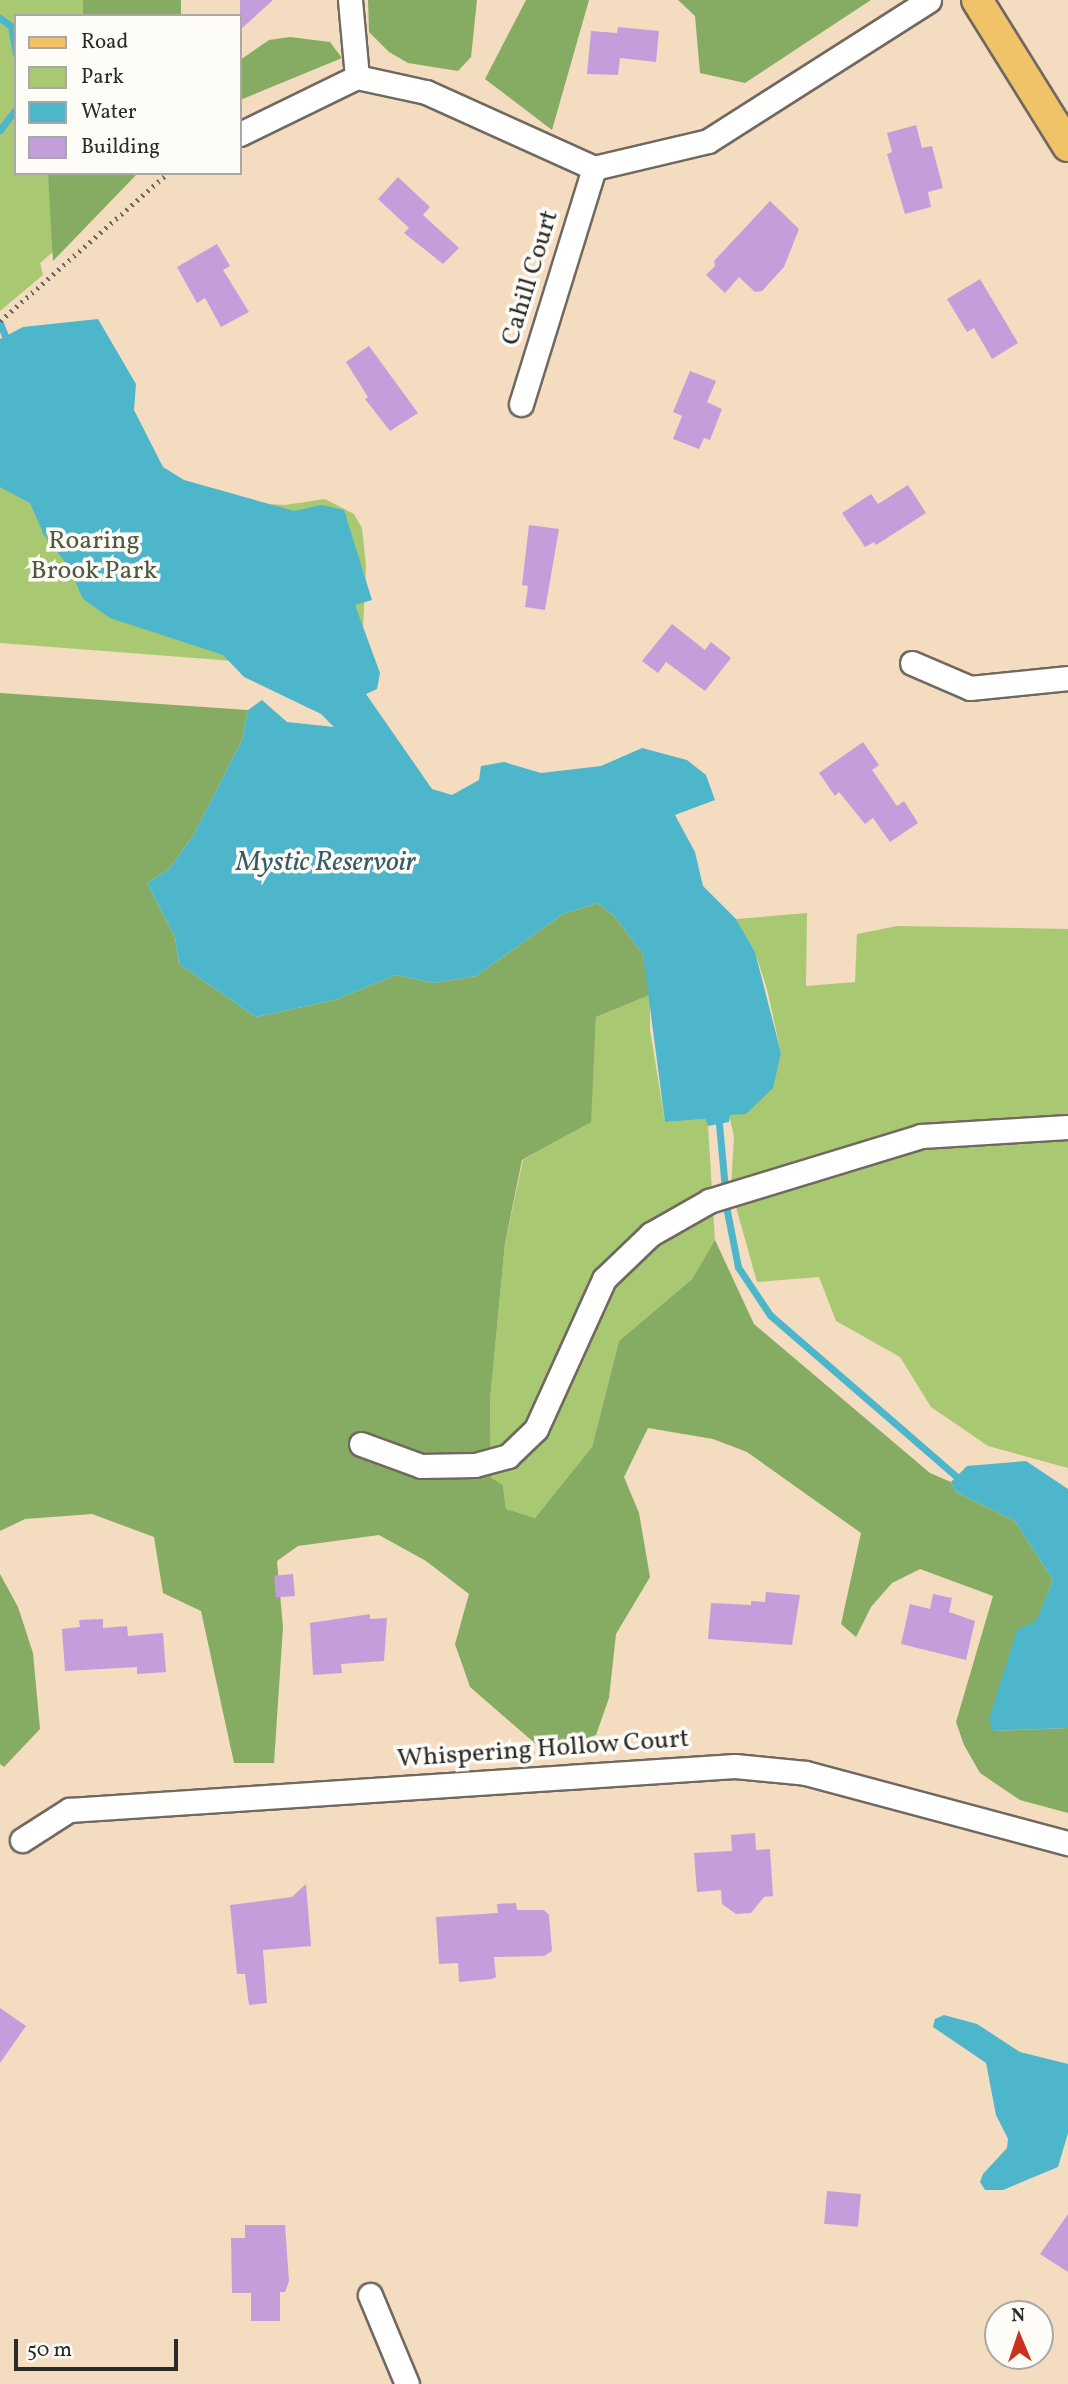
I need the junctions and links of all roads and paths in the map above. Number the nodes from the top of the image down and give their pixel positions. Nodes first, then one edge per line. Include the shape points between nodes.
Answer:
1 (350, 0) edge
2 (929, 0) edge
3 (977, 0) edge
4 (357, 77) junction
5 (242, 133) edge
6 (1068, 146) edge
7 (594, 168) junction
8 (166, 175) edge
9 (0, 321) edge
10 (521, 404) dead end
11 (912, 663) dead end
12 (1068, 678) edge
13 (1068, 1127) edge
14 (361, 1444) dead end
15 (22, 1840) dead end
16 (1068, 1843) edge
17 (370, 2295) dead end
18 (407, 2384) edge

1 - 4 street
2 - 7 street via 708,141
3 - 6 main road
4 - 5 street
4 - 7 street via 426,92
7 - 10 street, Cahill Court
8 - 9 path
11 - 12 street via 970,688
13 - 14 street via 921,1136 709,1201 651,1234 604,1279 536,1429 508,1457 475,1465 421,1466
15 - 16 street, Whispering Hollow Court via 69,1810 734,1766 806,1773
17 - 18 street

